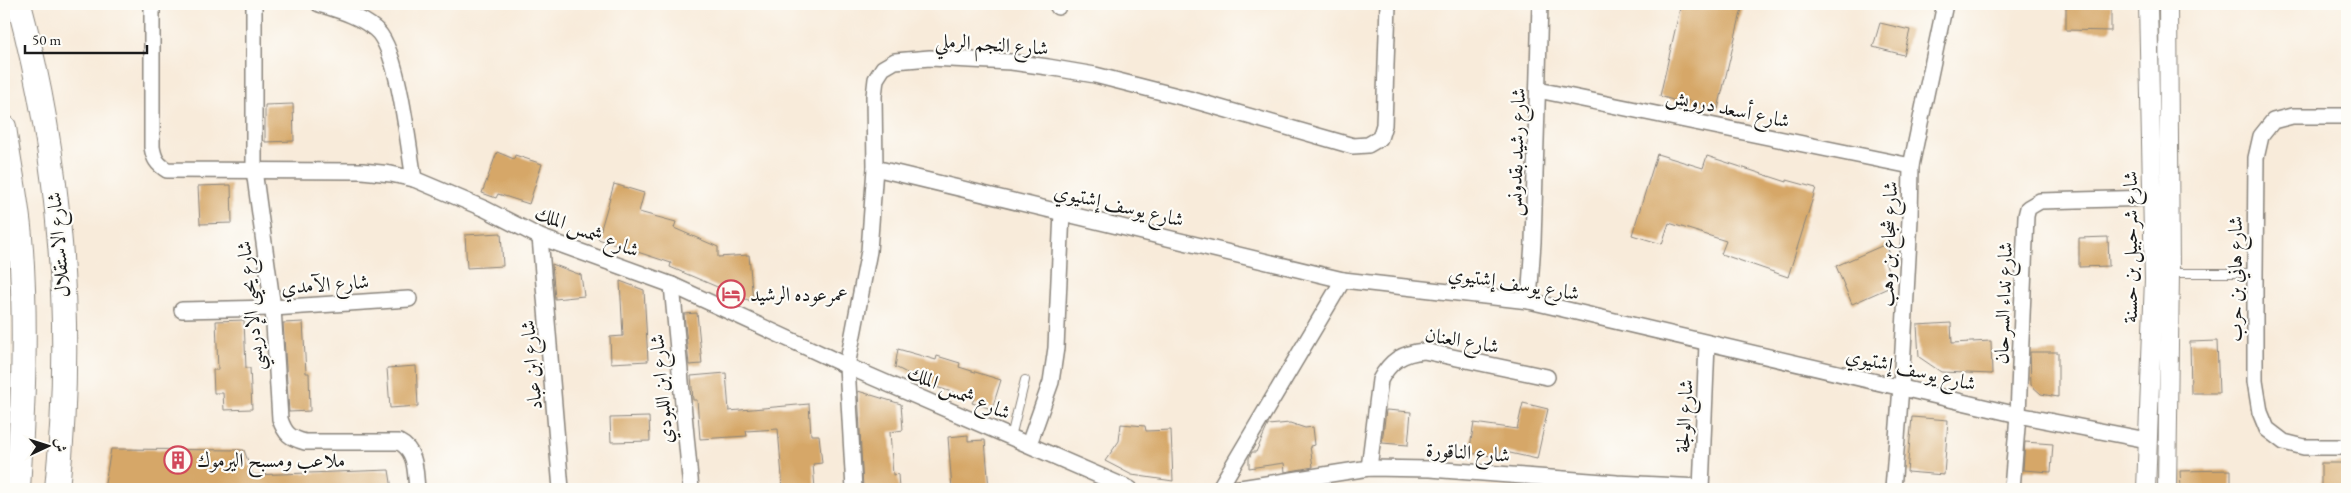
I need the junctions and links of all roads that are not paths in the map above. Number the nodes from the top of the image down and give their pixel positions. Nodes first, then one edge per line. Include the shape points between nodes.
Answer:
1 (18, 4) edge
2 (37, 4) edge
3 (152, 4) edge
4 (254, 4) edge
5 (319, 4) edge
6 (1388, 4) edge
7 (1540, 4) edge
8 (1945, 4) edge
9 (2148, 4) edge
10 (2168, 4) edge
11 (30, 46) junction
12 (1538, 90) junction
13 (2347, 116) edge
14 (4, 128) edge
15 (1911, 166) junction
16 (875, 168) junction
17 (254, 170) junction
18 (414, 179) junction
19 (2153, 198) junction
20 (1062, 212) junction
21 (540, 237) junction
22 (2170, 273) junction
23 (2255, 273) junction
24 (1343, 280) junction
25 (672, 285) junction
26 (409, 299) dead end
27 (1529, 301) junction
28 (273, 308) junction
29 (182, 310) dead end
30 (1707, 344) junction
31 (847, 366) junction
32 (1547, 377) dead end
33 (1025, 380) dead end
34 (1901, 387) junction
35 (2018, 415) junction
36 (1011, 436) junction
37 (2148, 440) junction
38 (1029, 444) junction
39 (2347, 447) edge
40 (1368, 468) junction
41 (1646, 487) edge
42 (1701, 488) edge
43 (18, 489) edge
44 (57, 489) edge
45 (417, 489) edge
46 (561, 489) edge
47 (691, 489) edge
48 (854, 489) edge
49 (1130, 489) edge
50 (1219, 489) edge
51 (1234, 489) edge
52 (1893, 489) edge
53 (2012, 489) edge
54 (2146, 489) edge
55 (2167, 489) edge

1 - 11 highway, شارع الاستقلال
2 - 11 highway
3 - 17 street, شارع شمس الملك via 152,147 158,165 167,170
4 - 17 street, شارع يحيى الإدريسي
5 - 18 street via 366,22 377,30 387,46 394,65
6 - 16 street, شارع النجم الرملي via 1384,126 1380,138 1368,145 1353,146 1095,75 1011,62 930,58 895,61 883,68 876,79
7 - 12 street, شارع رشيد بقدونس
8 - 15 street, شارع شجاع بن وهب
9 - 19 street, شارع شرحبيل بن حسنة
10 - 22 street, شارع شرحبيل بن حسنة
11 - 44 highway, شارع الاستقلال via 62,260 65,348 63,428
12 - 15 street, شارع أسعد درويش
12 - 27 street, شارع رشيد بقدونس
13 - 23 street, شارع هاني بن حرب via 2292,116 2273,122 2261,136 2256,158
14 - 43 highway, شارع الاستقلال via 20,236 24,316
15 - 34 street, شارع شجاع بن وهب
16 - 20 street, شارع يوسف إشتيوي
16 - 31 street, شارع النجم الرملي via 869,251
17 - 18 street, شارع شمس الملك via 362,171
17 - 28 street, شارع يحيى الإدريسي
18 - 21 street, شارع شمس الملك
19 - 35 street, شارع نداء السرحان via 2040,201 2028,208
19 - 37 street, شارع شرحبيل بن حسنة via 2154,279
20 - 24 street, شارع يوسف إشتيوي
20 - 38 street via 1056,348 1051,382
21 - 25 street, شارع شمس الملك
21 - 46 street, شارع ابن عباد
22 - 23 lane
22 - 55 street, شارع شرحبيل بن حسنة
23 - 39 street, شارع هاني بن حرب via 2255,381 2260,412 2267,429 2284,442 2304,447
24 - 27 street, شارع يوسف إشتيوي
24 - 50 street
25 - 31 street, شارع شمس الملك
25 - 47 street, شارع ابن اللبودي
26 - 28 street, شارع الآمدي
27 - 30 street, شارع يوسف إشتيوي
28 - 29 street, شارع الآمدي
28 - 45 street, شارع يحيى الإدريسي via 280,419 284,432 292,439 305,442 400,442 408,446 413,457
30 - 34 street, شارع يوسف إشتيوي
30 - 42 street, شارع الولجة
31 - 36 street, شارع شمس الملك
31 - 48 street, شارع النجم الرملي
32 - 40 street, شارع العنان via 1424,351 1410,352 1397,358 1386,368 1380,380
33 - 36 lane
34 - 35 street, شارع يوسف إشتيوي
34 - 52 street, شارع شجاع بن وهب
35 - 37 street, شارع يوسف إشتيوي
35 - 53 street, شارع نداء السرحان
36 - 38 street, شارع شمس الملك
37 - 54 street, شارع شرحبيل بن حسنة
38 - 49 street, شارع شمس الملك
40 - 41 street, شارع الناقورة via 1430,469
40 - 51 street, شارع الناقورة
41 - 42 street, شارع الناقورة

